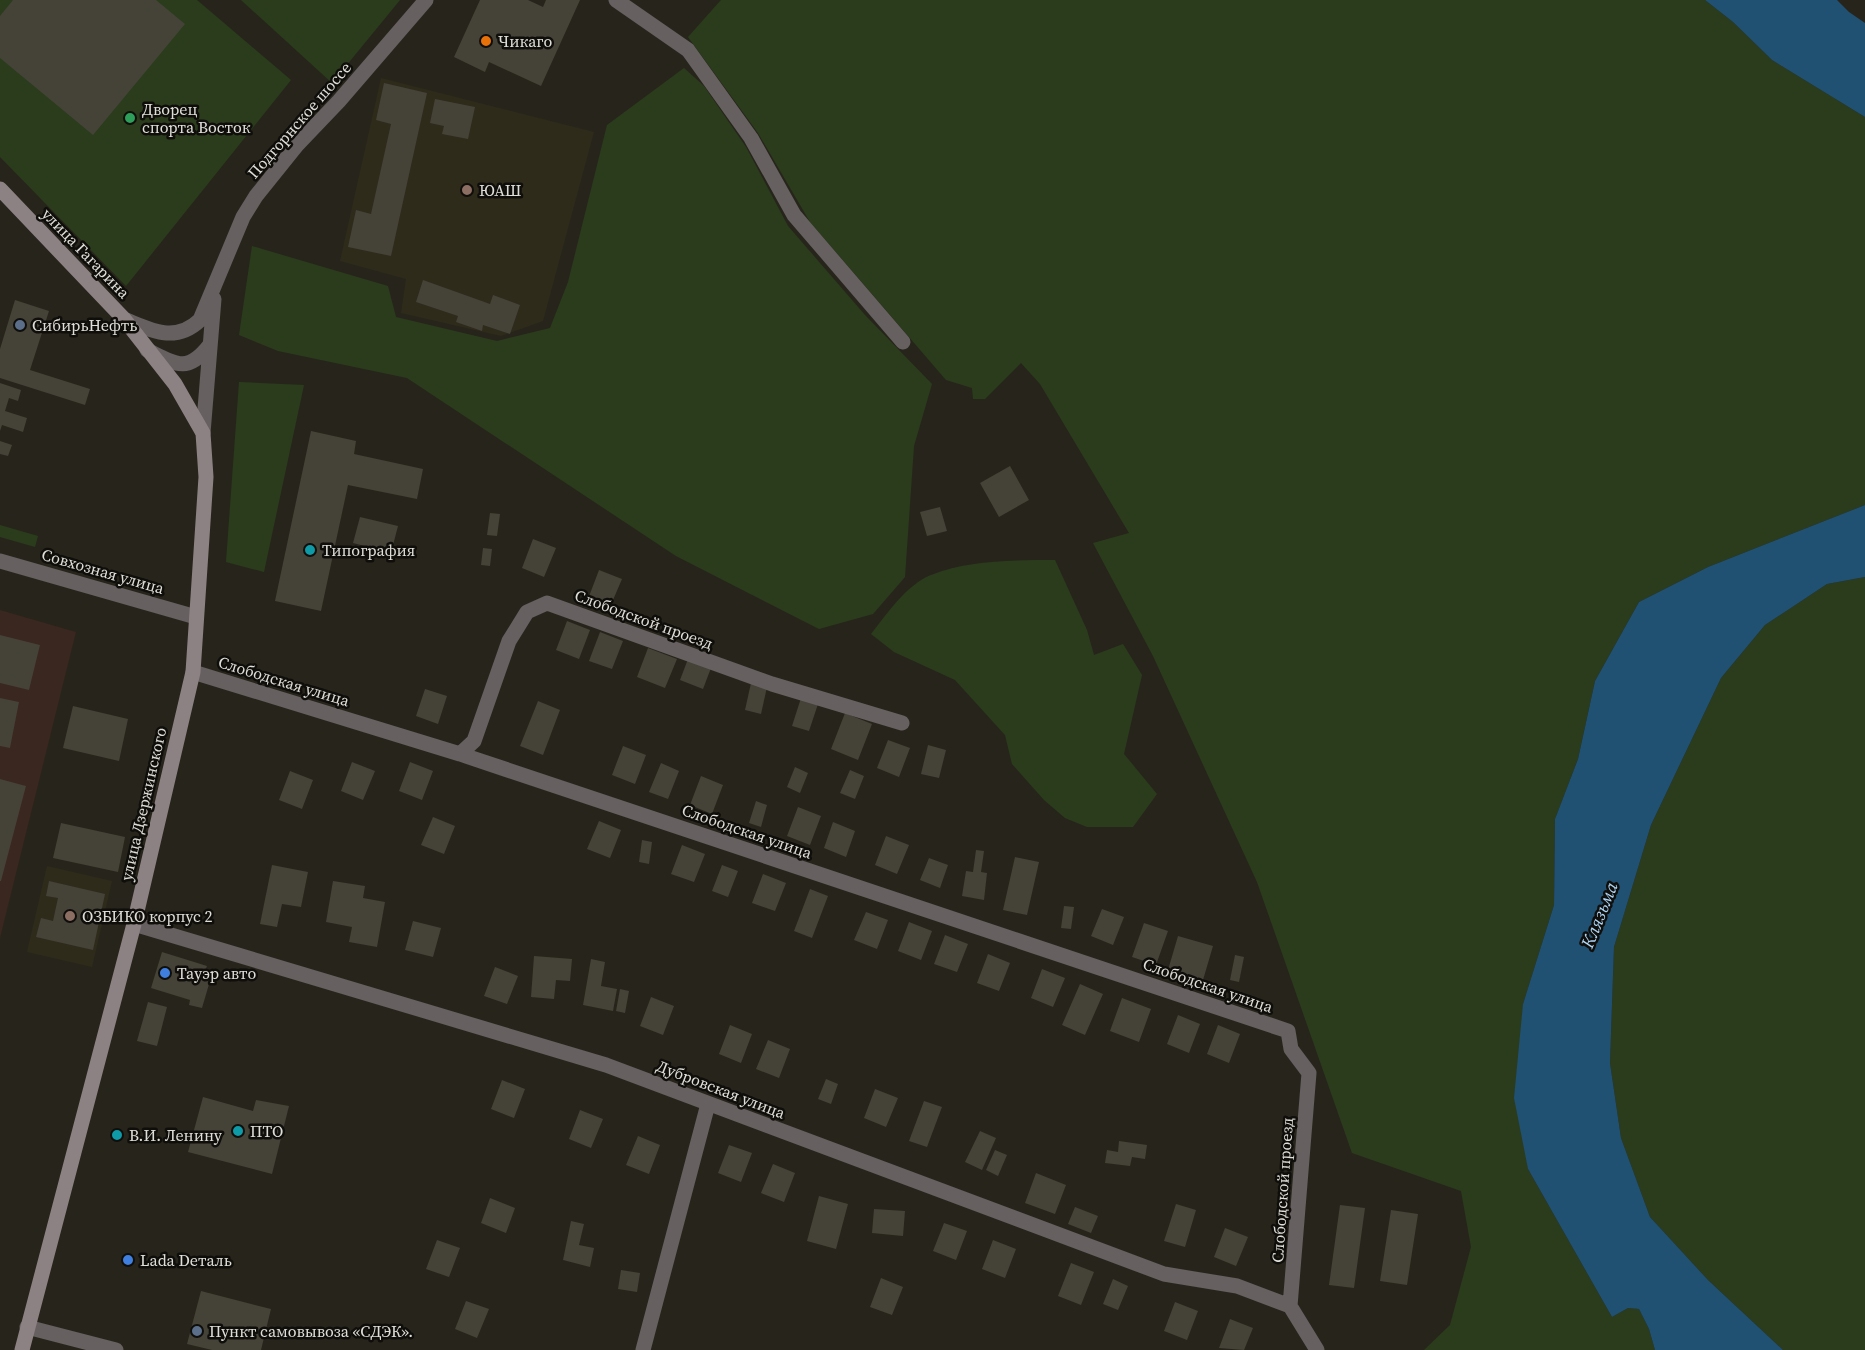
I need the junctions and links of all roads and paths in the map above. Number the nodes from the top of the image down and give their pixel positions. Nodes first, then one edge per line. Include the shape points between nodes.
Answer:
1 (426, 0) edge
2 (616, 0) edge
3 (0, 189) edge
4 (217, 276) junction
5 (124, 318) junction
6 (903, 342) dead end
7 (209, 346) junction
8 (147, 350) junction
9 (203, 433) junction
10 (0, 561) edge
11 (196, 617) junction
12 (193, 672) junction
13 (902, 723) dead end
14 (460, 754) junction
15 (134, 924) junction
16 (1288, 1031) joint
17 (708, 1104) junction
18 (1290, 1306) junction
19 (27, 1327) junction
20 (22, 1350) edge
21 (116, 1350) edge
22 (643, 1350) edge
23 (1317, 1350) edge

1 - 4 street, Подгорнское шоссе via 256,196
2 - 6 street via 688,50 751,138 794,215
3 - 5 main road, улица Гагарина
4 - 5 street via 200,320 188,332 148,330
4 - 7 street
5 - 8 main road, улица Гагарина
7 - 8 street via 197,360 182,365
7 - 9 street
8 - 9 main road, улица Гагарина via 175,384
9 - 11 main road, улица Дзержинского via 206,477
10 - 11 street, Совхозная улица
11 - 12 main road, улица Дзержинского
12 - 14 street, Слободская улица
12 - 15 main road, улица Дзержинского
13 - 14 street, Слободской проезд via 772,684 547,603 527,612 509,641 474,741
14 - 16 street, Слободская улица
15 - 17 street, Дубровская улица via 606,1065
15 - 19 main road, улица Дзержинского
16 - 18 street, Слободской проезд via 1291,1049 1309,1073
17 - 18 street, Дубровская улица via 1164,1274 1237,1286
17 - 22 street
18 - 23 street
19 - 20 main road, улица Дзержинского
19 - 21 street

